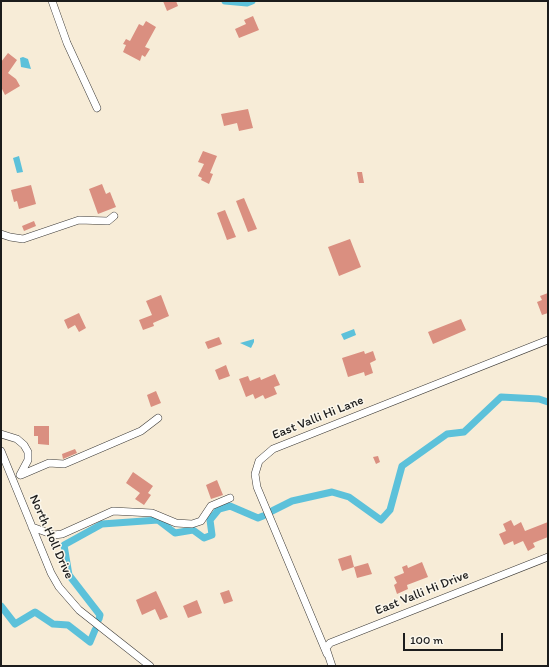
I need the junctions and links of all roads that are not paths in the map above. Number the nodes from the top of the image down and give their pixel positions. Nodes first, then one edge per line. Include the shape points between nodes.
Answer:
1 (52, 1) edge
2 (97, 108) dead end
3 (114, 216) dead end
4 (1, 234) edge
5 (548, 340) edge
6 (158, 418) dead end
7 (1, 434) edge
8 (1, 451) edge
9 (21, 475) junction
10 (12, 478) junction
11 (230, 498) dead end
12 (32, 527) junction
13 (548, 557) edge
14 (326, 654) junction
15 (150, 666) edge
16 (332, 666) edge

1 - 2 street via 67,43
3 - 4 street via 108,221 79,220 23,239
5 - 14 street, East Valli Hi Lane via 273,449 259,461 255,474 256,487
6 - 9 street via 141,431 64,464 49,463
7 - 9 street via 17,439 28,452 28,460
8 - 10 street, North Holl Drive
9 - 10 street
10 - 12 street, North Holl Drive
11 - 12 street via 211,506 205,517 192,524 176,523 152,513 113,511 58,535
12 - 15 street, North Holl Drive via 51,573 64,595 86,616
13 - 14 street, East Valli Hi Drive via 330,642
14 - 16 street

